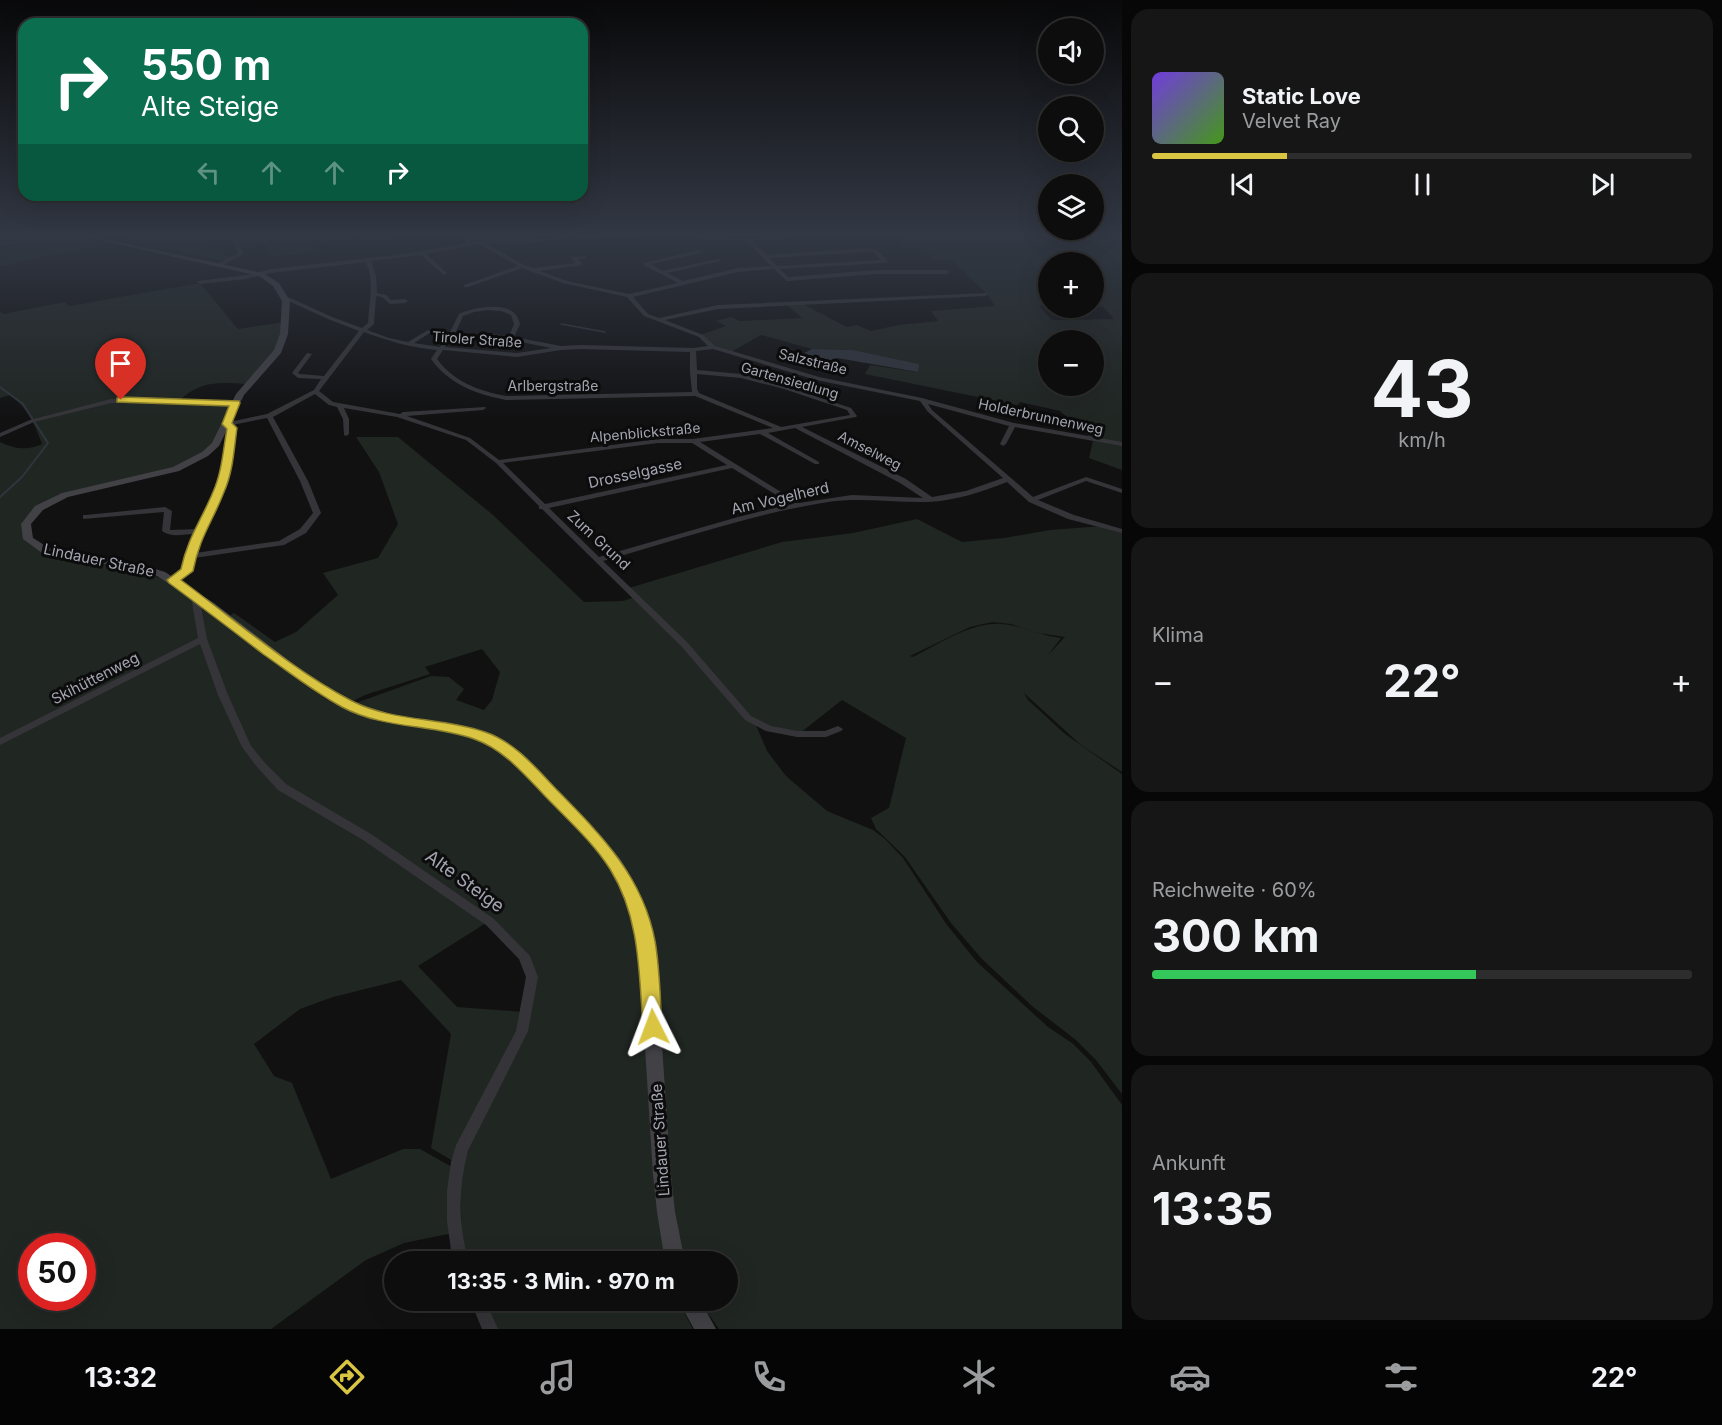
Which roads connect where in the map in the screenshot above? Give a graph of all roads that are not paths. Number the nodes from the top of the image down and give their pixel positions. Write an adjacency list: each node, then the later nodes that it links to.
1 (374, 295): 10 (street)
2 (379, 295): 8 (street)
3 (624, 295): 6 (street)
4 (633, 295): 6 (street)
5 (964, 295): 9 (street)
6 (629, 296): 9 (street, Salzstraße)
7 (284, 297): 10 (street, Tiroler Straße); 25 (main road, Lindauer Straße)
8 (405, 301)
9 (657, 320): 15 (street, Salzstraße)
10 (364, 330): 14 (street, Tiroler Straße); 21 (street)
11 (428, 332): 14 (street)
12 (490, 336): 13 (street)
13 (511, 338): 16 (street); 17 (street)
14 (408, 344): 17 (street, Tiroler Straße)
15 (713, 347): 18 (street, Tiroler Straße); 24 (street, Salzstraße)
16 (561, 348): 17 (street, Tiroler Straße); 18 (street, Tiroler Straße)
17 (441, 349): 23 (street, Arlbergstraße)
18 (693, 350): 20 (street)
19 (309, 354): 21 (street)
20 (693, 372): 23 (street); 32 (street, Gartensiedlung)
21 (327, 378): 22 (street)
22 (316, 392): 26 (street, Zum Grund); 29 (street)
23 (696, 394): 33 (street)
24 (922, 400): 31 (street, Holderbrunnenweg); 43 (street)
25 (235, 403): 30 (main road, Lindauer Straße); 36 (street)
26 (340, 406): 28 (street, Zum Grund); 35 (street)
27 (483, 408): 28 (street)
28 (398, 415): 40 (street, Zum Grund)
29 (268, 416): 30 (street); 52 (street)
30 (227, 424): 50 (street); 54 (main road, Lindauer Straße)
31 (1013, 425): 38 (street); 39 (street, Holderbrunnenweg)
32 (795, 426): 33 (street, Alpenblickstraße); 45 (street, Amselweg)
33 (780, 429): 34 (street, Alpenblickstraße)
34 (761, 432): 37 (street, Alpenblickstraße); 41 (street)
35 (346, 434)
36 (0, 435)
37 (693, 441): 40 (street, Alpenblickstraße); 42 (street)
38 (1003, 444)
39 (1122, 444)
40 (498, 462): 48 (street, Zum Grund)
41 (817, 463)
42 (733, 466): 47 (street); 48 (street, Drosselgasse)
43 (1007, 479): 45 (street, Am Vogelherd); 46 (street)
44 (1122, 491): 46 (street)
45 (931, 500): 47 (street, Am Vogelherd)
46 (1032, 500): 51 (street)
47 (796, 505): 53 (street, Am Vogelherd)
48 (542, 507): 53 (street, Zum Grund)
49 (86, 517): 50 (street)
50 (198, 531): 52 (street)
51 (1122, 531)
52 (190, 556): 54 (street)
53 (597, 560): 57 (street, Zum Grund)
54 (173, 580): 55 (main road, Lindauer Straße)
55 (195, 596): 56 (street, Alte Steige); 60 (main road, Lindauer Straße)
56 (203, 639): 58 (street, Skihüttenweg); 59 (street, Alte Steige)
57 (838, 729)
58 (0, 742)
59 (459, 1251)
60 (673, 1251)
61 (482, 1311): 63 (street)
62 (695, 1311): 64 (main road)
63 (490, 1329)
64 (706, 1329)

